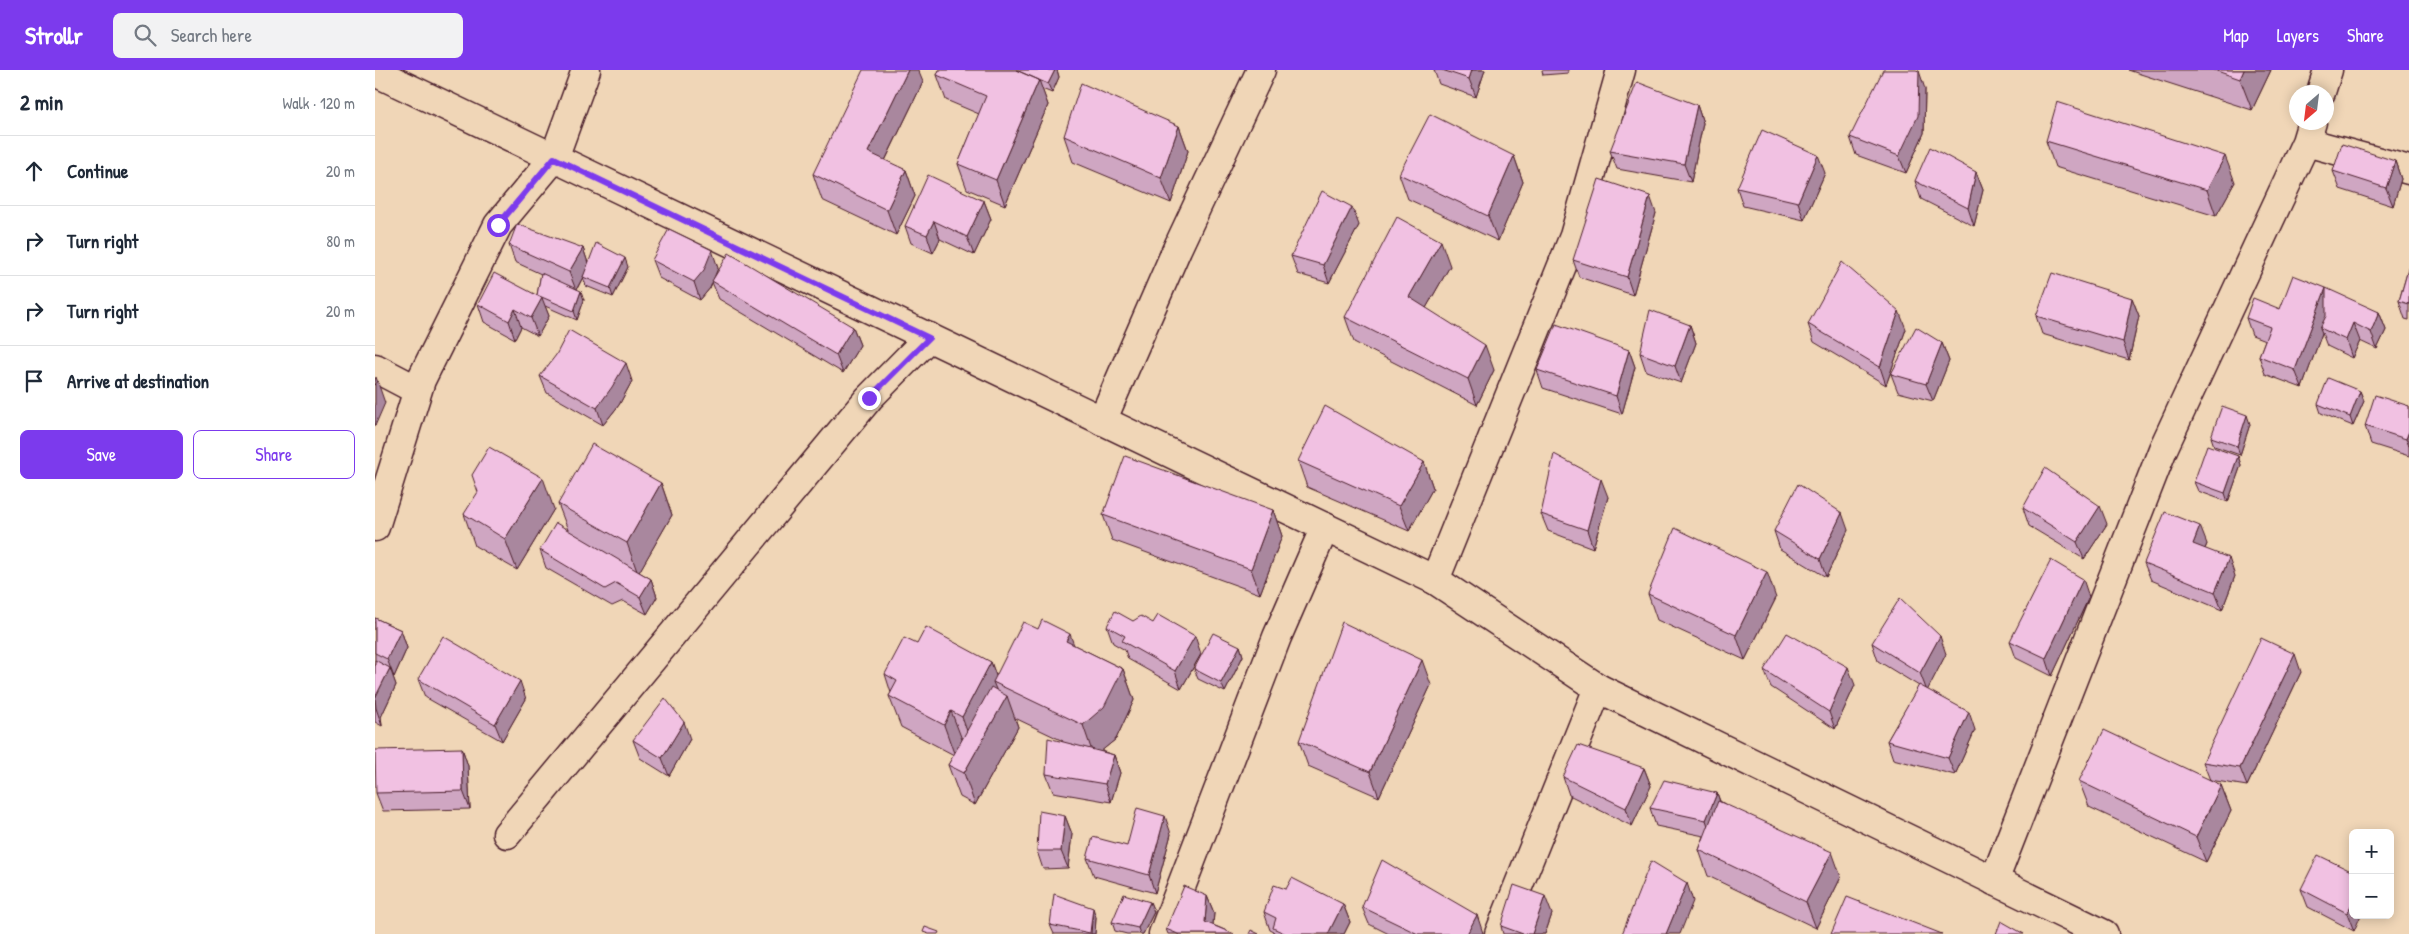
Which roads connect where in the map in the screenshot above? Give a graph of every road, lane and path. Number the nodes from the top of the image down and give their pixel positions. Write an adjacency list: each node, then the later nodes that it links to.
1 (585, 70): 8 (street)
2 (1261, 70): 13 (street)
3 (1621, 70): 16 (street)
4 (2328, 70): 6 (street)
5 (375, 72): 8 (street)
6 (2323, 85)
7 (2309, 132): 9 (street); 19 (street)
8 (554, 158): 10 (street); 12 (street)
9 (2409, 170)
10 (929, 338): 13 (street); 18 (street)
11 (375, 368): 12 (street)
12 (417, 390): 14 (street)
13 (1102, 421): 15 (street)
14 (375, 527)
15 (1325, 527): 16 (street); 20 (street)
16 (1435, 580): 17 (street)
17 (1598, 688): 19 (street); 21 (street)
18 (507, 834)
19 (1994, 881): 22 (street)
20 (1163, 934)
21 (1499, 934)
22 (2104, 934)

